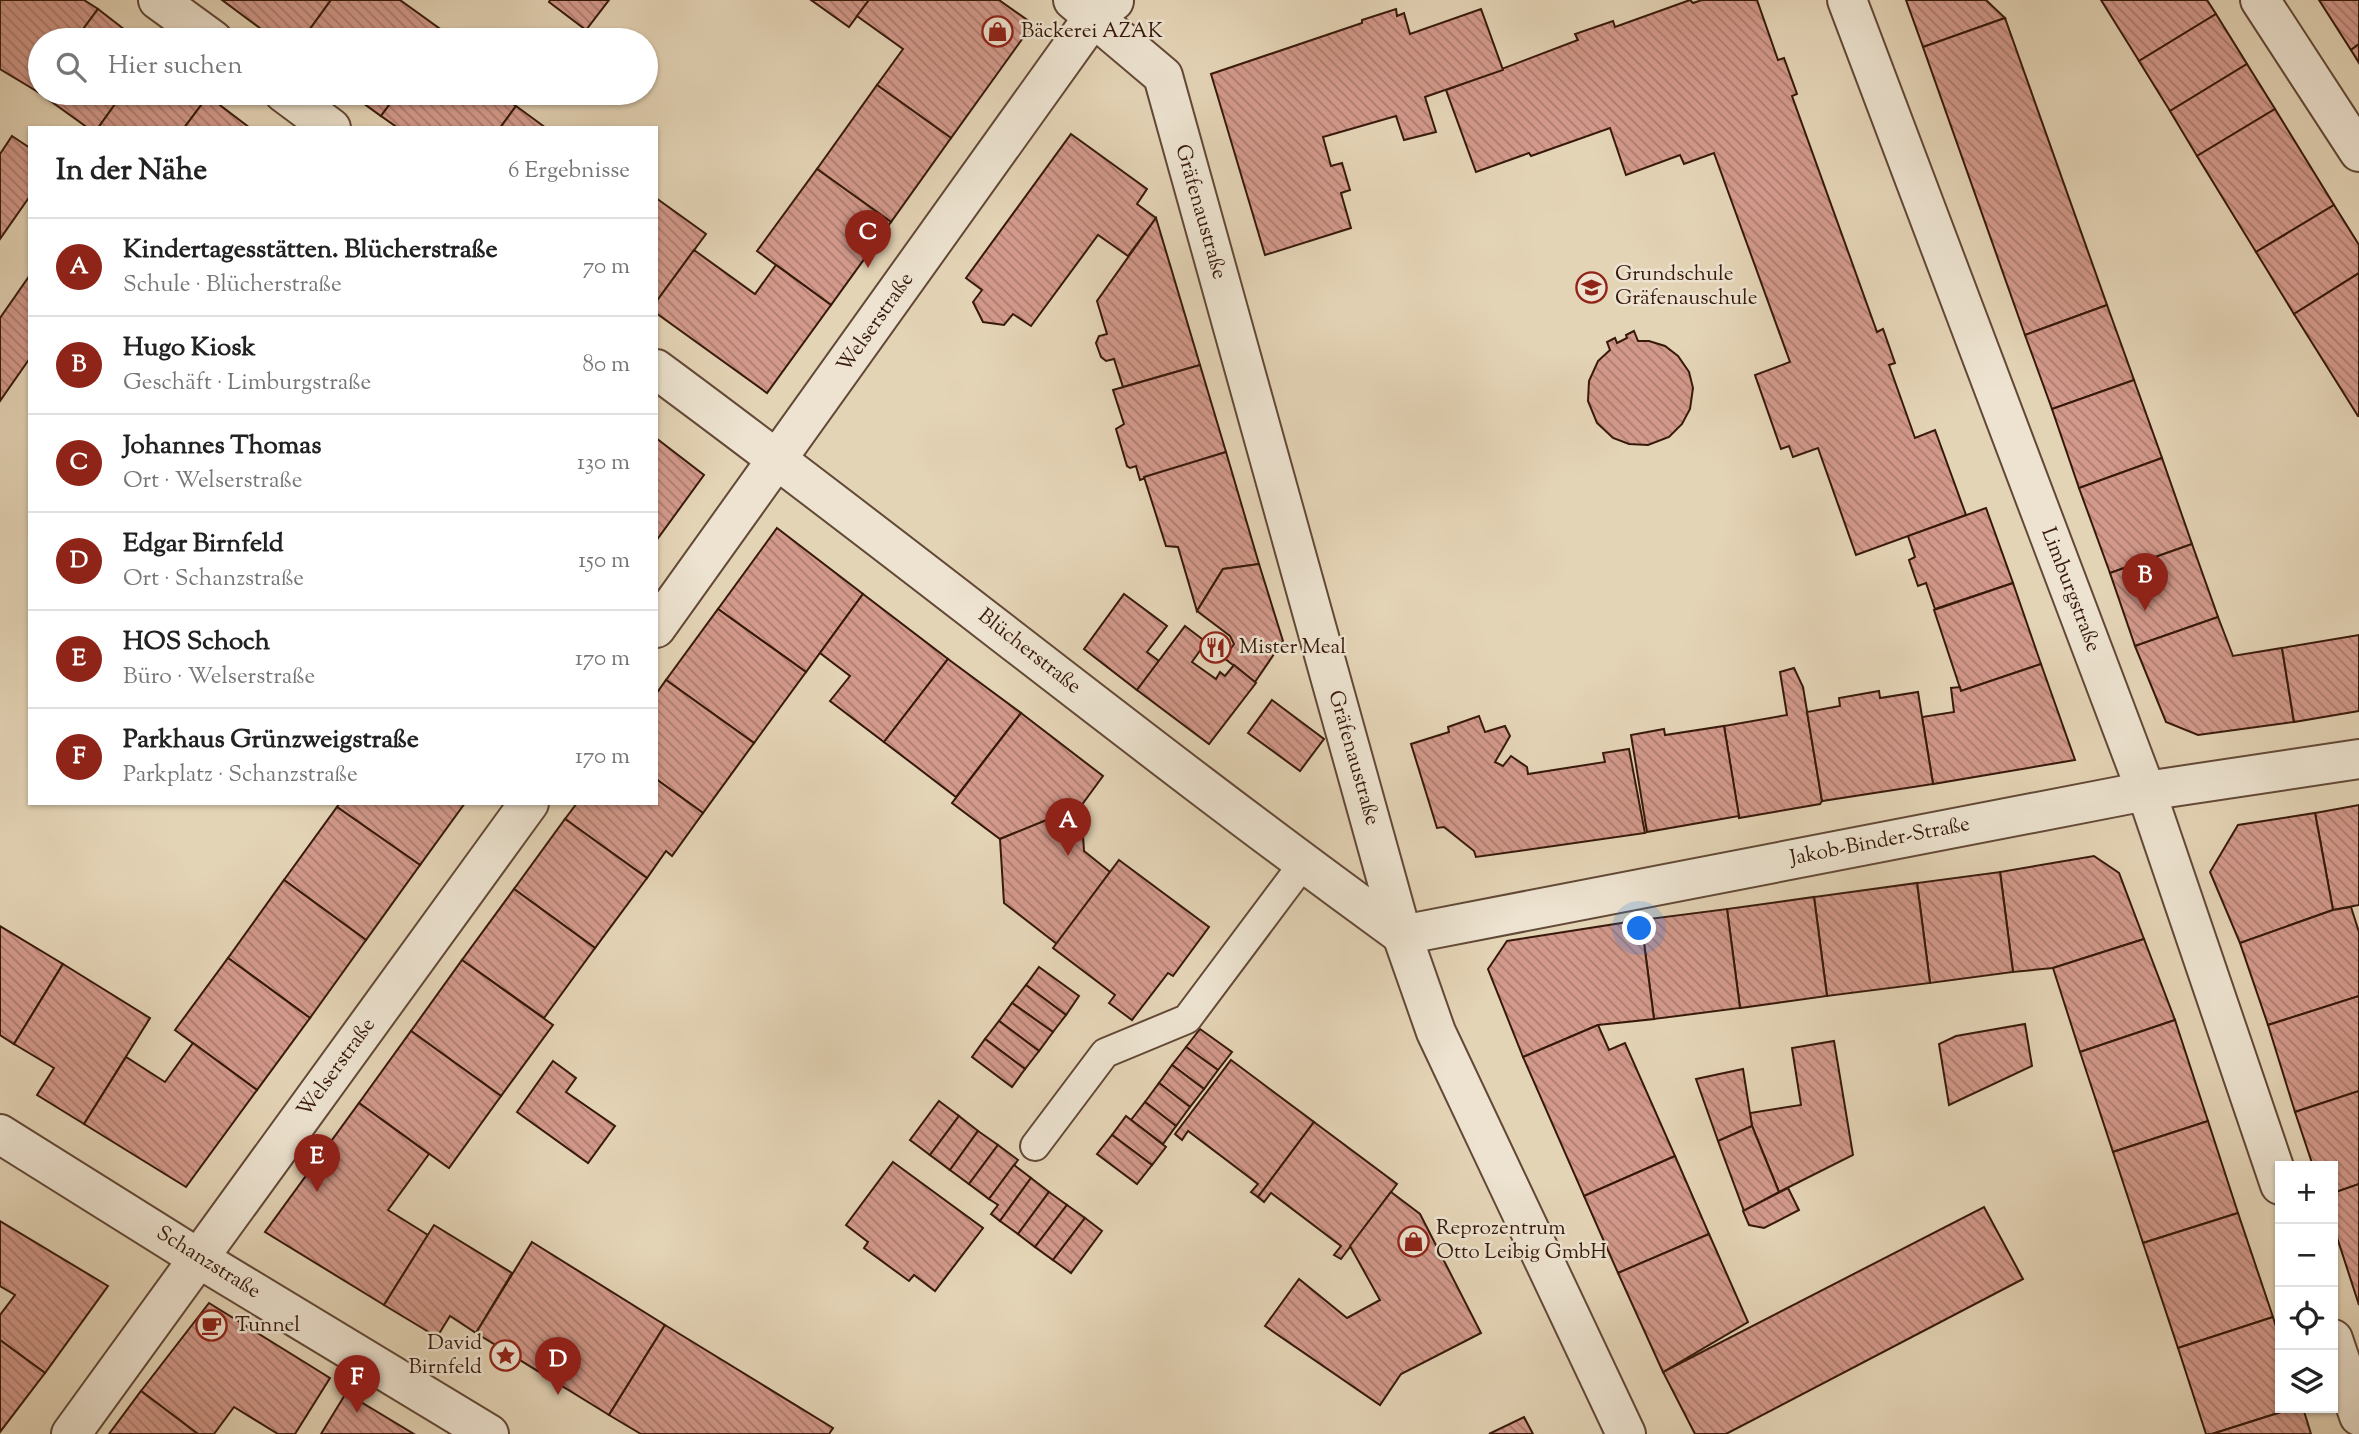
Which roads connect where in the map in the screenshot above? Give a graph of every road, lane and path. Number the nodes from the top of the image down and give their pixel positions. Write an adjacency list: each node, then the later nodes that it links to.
1 (158, 0): 5 (street)
2 (1847, 0): 13 (street, Limburgstraße)
3 (2260, 0): 8 (street)
4 (1095, 4): 10 (street, Welserstraße); 16 (street, Gräfenaustraße)
5 (196, 28)
6 (300, 105): 7 (street)
7 (328, 126)
8 (2359, 152)
9 (658, 370): 10 (street, Blücherstraße)
10 (779, 459): 11 (street, Welserstraße); 15 (street, Blücherstraße)
11 (658, 625)
12 (2359, 759): 13 (street, Jakob-Binder-Straße)
13 (2146, 791): 16 (street, Jakob-Binder-Straße); 19 (street, Limburgstraße)
14 (528, 805): 20 (street, Welserstraße)
15 (1303, 864): 16 (street, Blücherstraße); 18 (lane)
16 (1402, 935): 25 (street, Gräfenaustraße)
17 (0, 1134): 20 (street, Schanzstraße)
18 (1035, 1146)
19 (2275, 1170)
20 (198, 1258): 23 (street, Welserstraße); 24 (street, Schanzstraße)
21 (2337, 1350): 22 (street)
22 (2359, 1416)
23 (71, 1434)
24 (489, 1434)
25 (1626, 1434)

